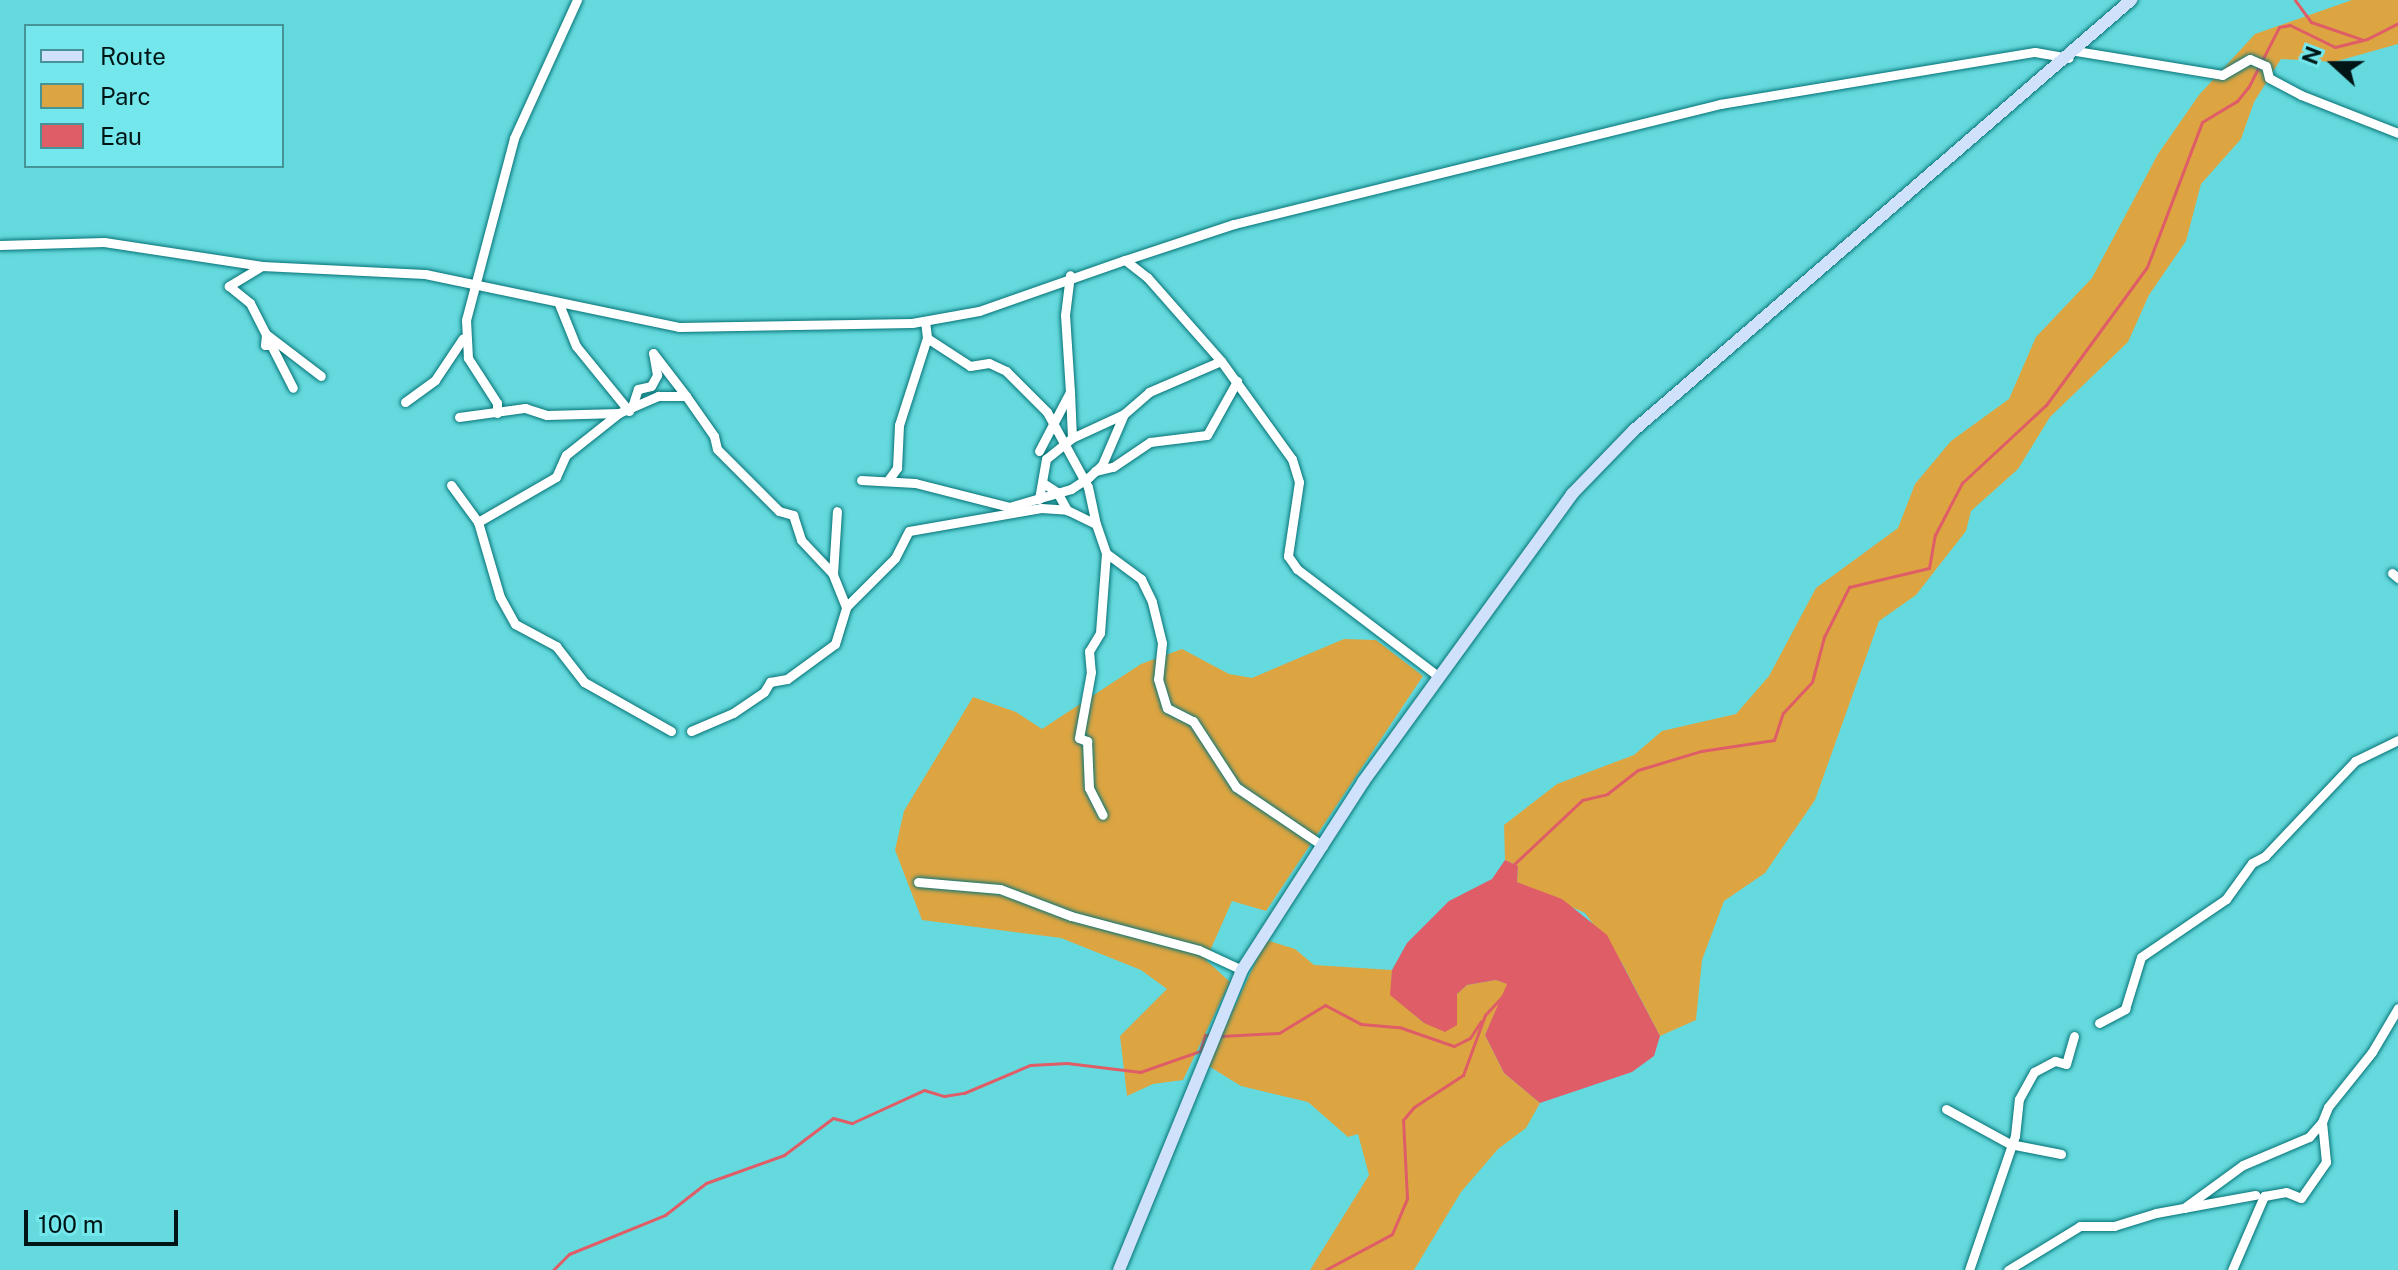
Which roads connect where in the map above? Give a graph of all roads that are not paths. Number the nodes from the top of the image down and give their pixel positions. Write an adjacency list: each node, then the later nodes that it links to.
1 (577, 0): 9 (street)
2 (2131, 0): 3 (main road)
3 (2072, 54): 4 (street); 6 (street); 44 (main road)
4 (2398, 133)
5 (0, 245): 7 (street)
6 (1125, 260): 8 (street); 15 (street)
7 (262, 266): 9 (street); 12 (street)
8 (1070, 275): 11 (street); 19 (street)
9 (479, 285): 10 (street); 13 (street)
10 (559, 304): 11 (street); 22 (street)
11 (925, 321): 14 (street)
12 (266, 334): 16 (street); 18 (street)
13 (464, 335): 21 (street); 23 (street)
14 (927, 338): 26 (street); 30 (street)
15 (1221, 361): 17 (street); 24 (street)
16 (321, 376)
17 (1237, 381): 29 (street); 44 (street)
18 (293, 388)
19 (1070, 392): 26 (street); 27 (street)
20 (686, 396): 22 (street); 22 (street); 42 (street)
21 (405, 402)
22 (624, 412): 23 (street); 39 (street)
23 (497, 413): 25 (street)
24 (1124, 414): 27 (street); 29 (street)
25 (459, 417)
26 (1052, 424): 27 (street); 28 (street)
27 (1068, 441): 32 (street); 33 (street)
28 (1039, 451)
29 (1096, 470): 33 (street)
30 (889, 479): 31 (street); 36 (street)
31 (861, 480)
32 (1043, 483): 35 (street); 36 (street)
33 (1085, 484): 35 (street); 40 (street)
34 (451, 485): 39 (street)
35 (1057, 492): 36 (street); 37 (street)
36 (1039, 499)
37 (1067, 510): 40 (street); 43 (street)
38 (837, 511): 42 (street)
39 (478, 522): 45 (street)
40 (1096, 524): 41 (street)
41 (1106, 553): 48 (street); 49 (street)
42 (833, 574): 43 (street)
43 (846, 607): 46 (street)
44 (1438, 676): 49 (main road)
45 (671, 731)
46 (691, 731)
47 (2398, 740): 53 (street)
48 (1103, 815)
49 (1323, 846): 51 (main road)
50 (918, 882): 51 (street)
51 (1242, 970): 61 (main road)
52 (2398, 1008): 56 (street)
53 (2099, 1023)
54 (2074, 1036): 57 (street)
55 (1946, 1109): 57 (street)
56 (2322, 1122): 60 (street); 64 (street)
57 (2010, 1144): 58 (street); 62 (street)
58 (2061, 1154)
59 (2255, 1195): 60 (street)
60 (2183, 1208): 63 (street)
61 (1119, 1270)
62 (1969, 1270)
63 (2008, 1270)
64 (2232, 1270)

